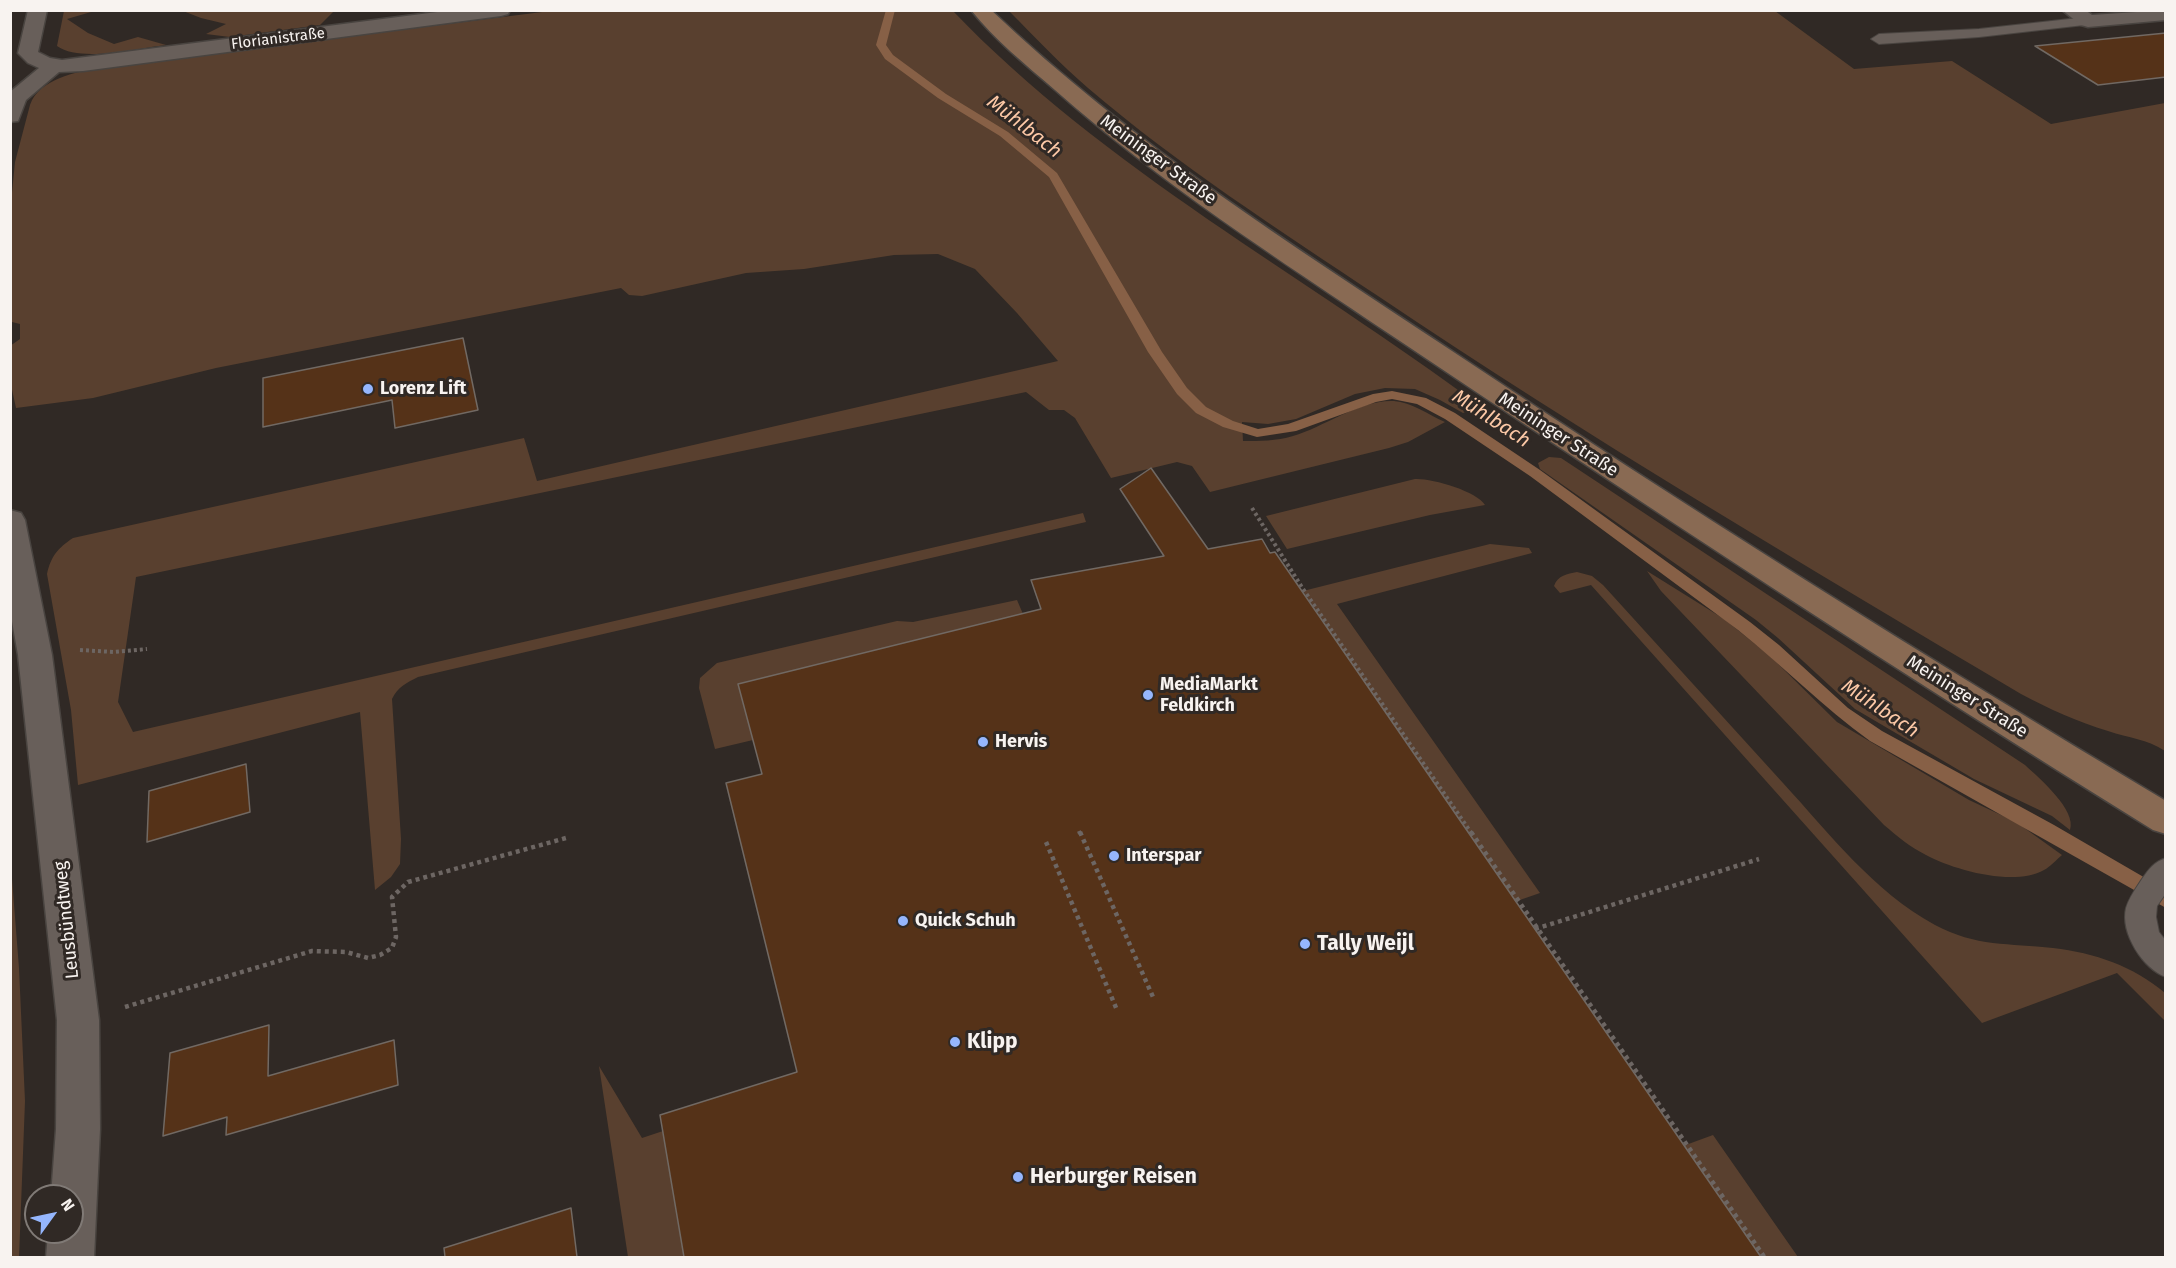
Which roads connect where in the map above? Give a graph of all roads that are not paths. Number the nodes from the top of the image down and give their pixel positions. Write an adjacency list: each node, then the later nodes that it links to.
1 (38, 10): 9 (street)
2 (501, 10): 5 (street, Florianistraße)
3 (980, 10): 13 (main road, Meininger Straße)
4 (2070, 10): 7 (street)
5 (471, 12): 9 (street, Florianistraße)
6 (2166, 14): 7 (street)
7 (2088, 21): 8 (lane)
8 (1880, 39)
9 (55, 65): 10 (street)
10 (10, 116)
11 (10, 520): 12 (street, Leusbündtweg)
12 (18, 612): 16 (street, Leusbündtweg)
13 (2166, 819)
14 (2165, 870): 15 (lane)
15 (2166, 964)
16 (70, 1257)

